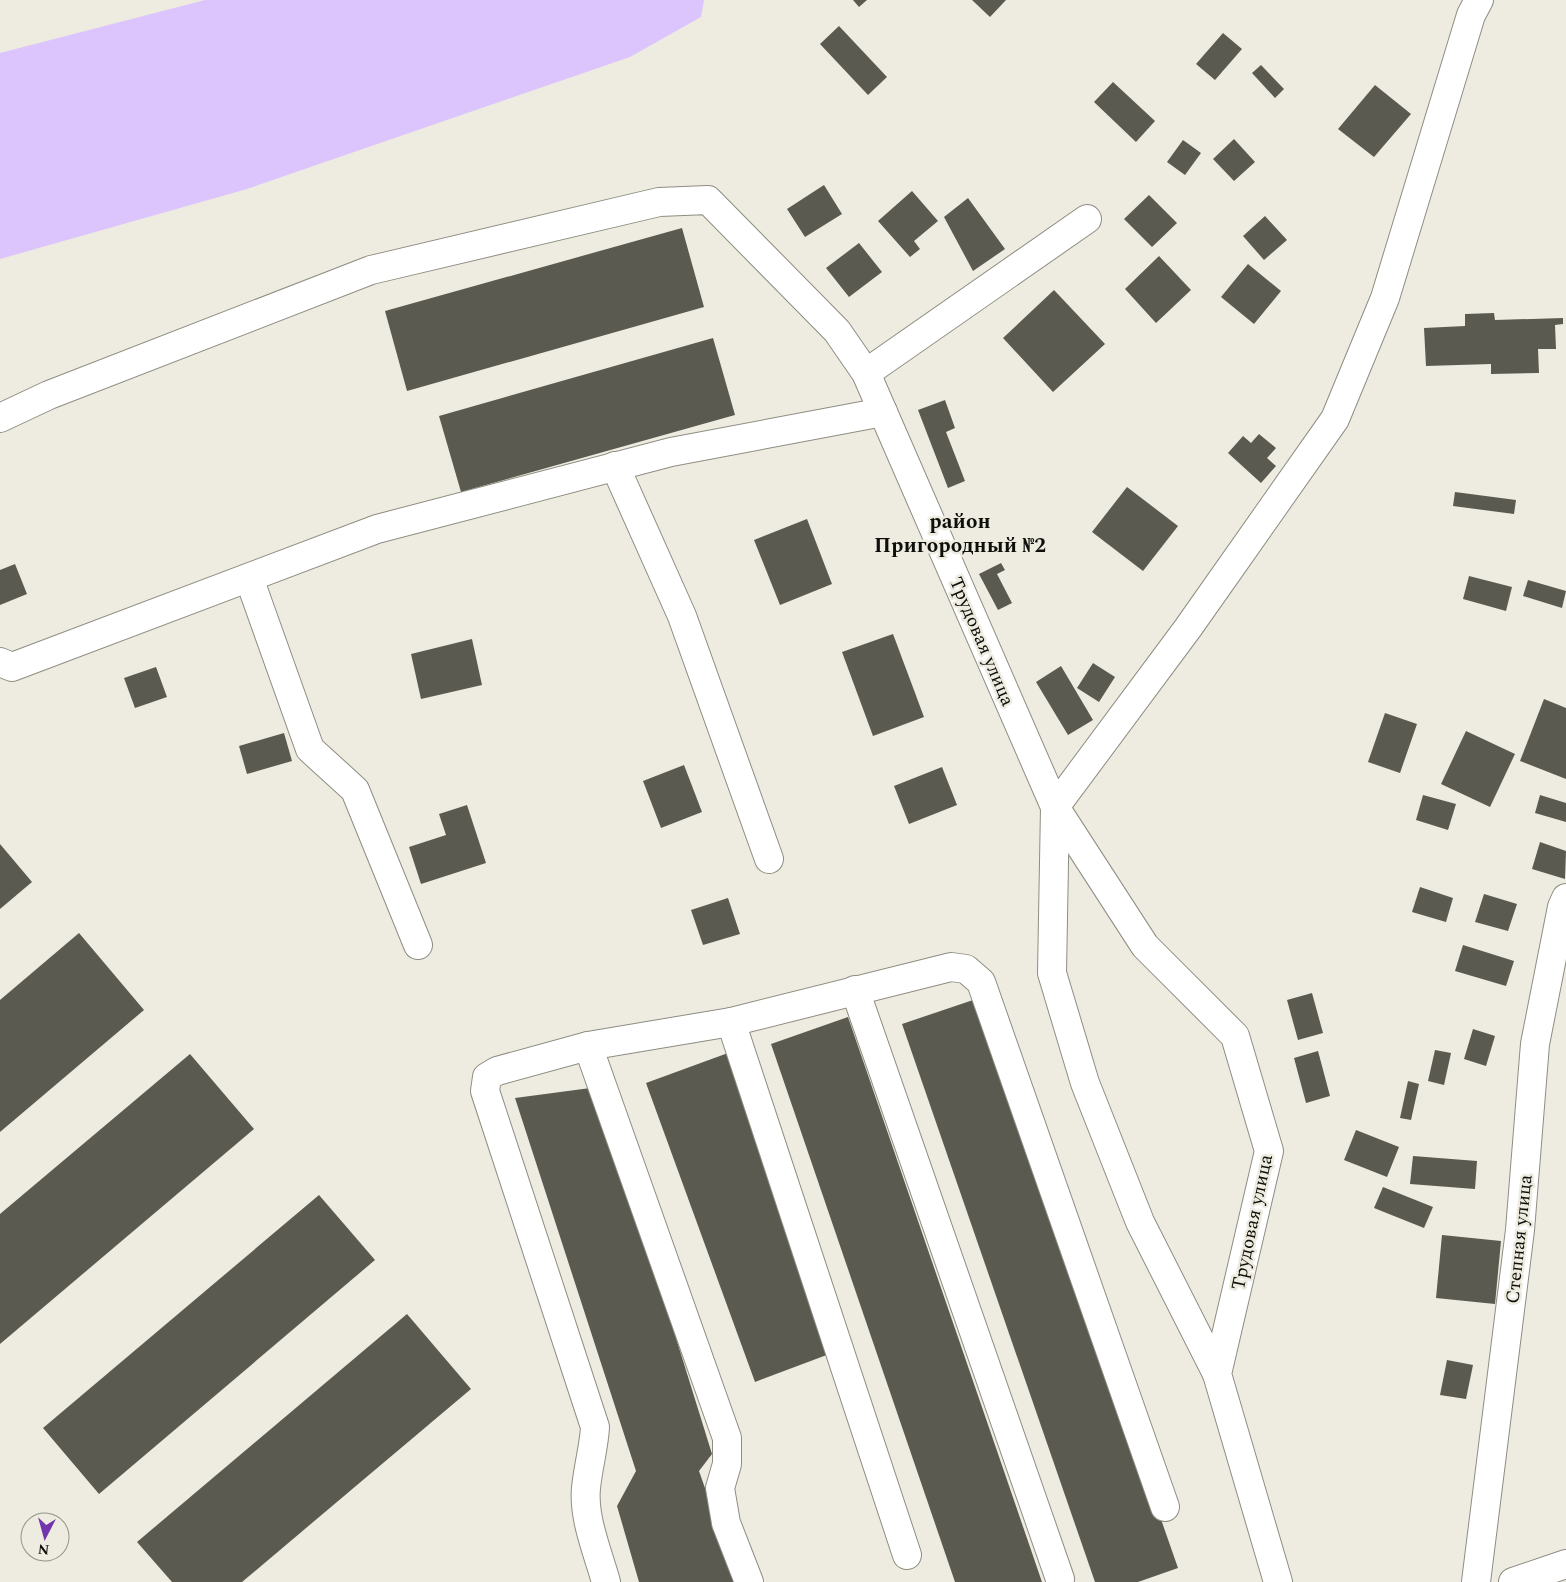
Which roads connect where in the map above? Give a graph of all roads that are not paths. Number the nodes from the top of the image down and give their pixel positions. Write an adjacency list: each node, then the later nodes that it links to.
1 (1480, 0): 9 (street)
2 (1087, 219): 3 (street)
3 (866, 373): 4 (street, Трудовая улица); 5 (street, Трудовая улица)
4 (883, 412): 6 (street); 9 (street, Трудовая улица)
5 (0, 418)
6 (615, 466): 7 (street); 10 (street)
7 (248, 578): 8 (street); 12 (street)
8 (0, 662)
9 (1055, 807): 16 (street, Трудовая улица); 16 (street, Трудовая улица)
10 (769, 859)
11 (1566, 898): 24 (street, Степная улица)
12 (418, 945)
13 (855, 990): 14 (street); 17 (street); 20 (street)
14 (731, 1022): 15 (street); 18 (street)
15 (588, 1046): 21 (street); 22 (street)
16 (1217, 1374): 23 (street, Трудовая улица)
17 (1165, 1507)
18 (907, 1554)
19 (1566, 1564): 25 (street)
20 (1060, 1579)
21 (606, 1582)
22 (749, 1582)
23 (1278, 1582)
24 (1476, 1582)
25 (1512, 1582)

